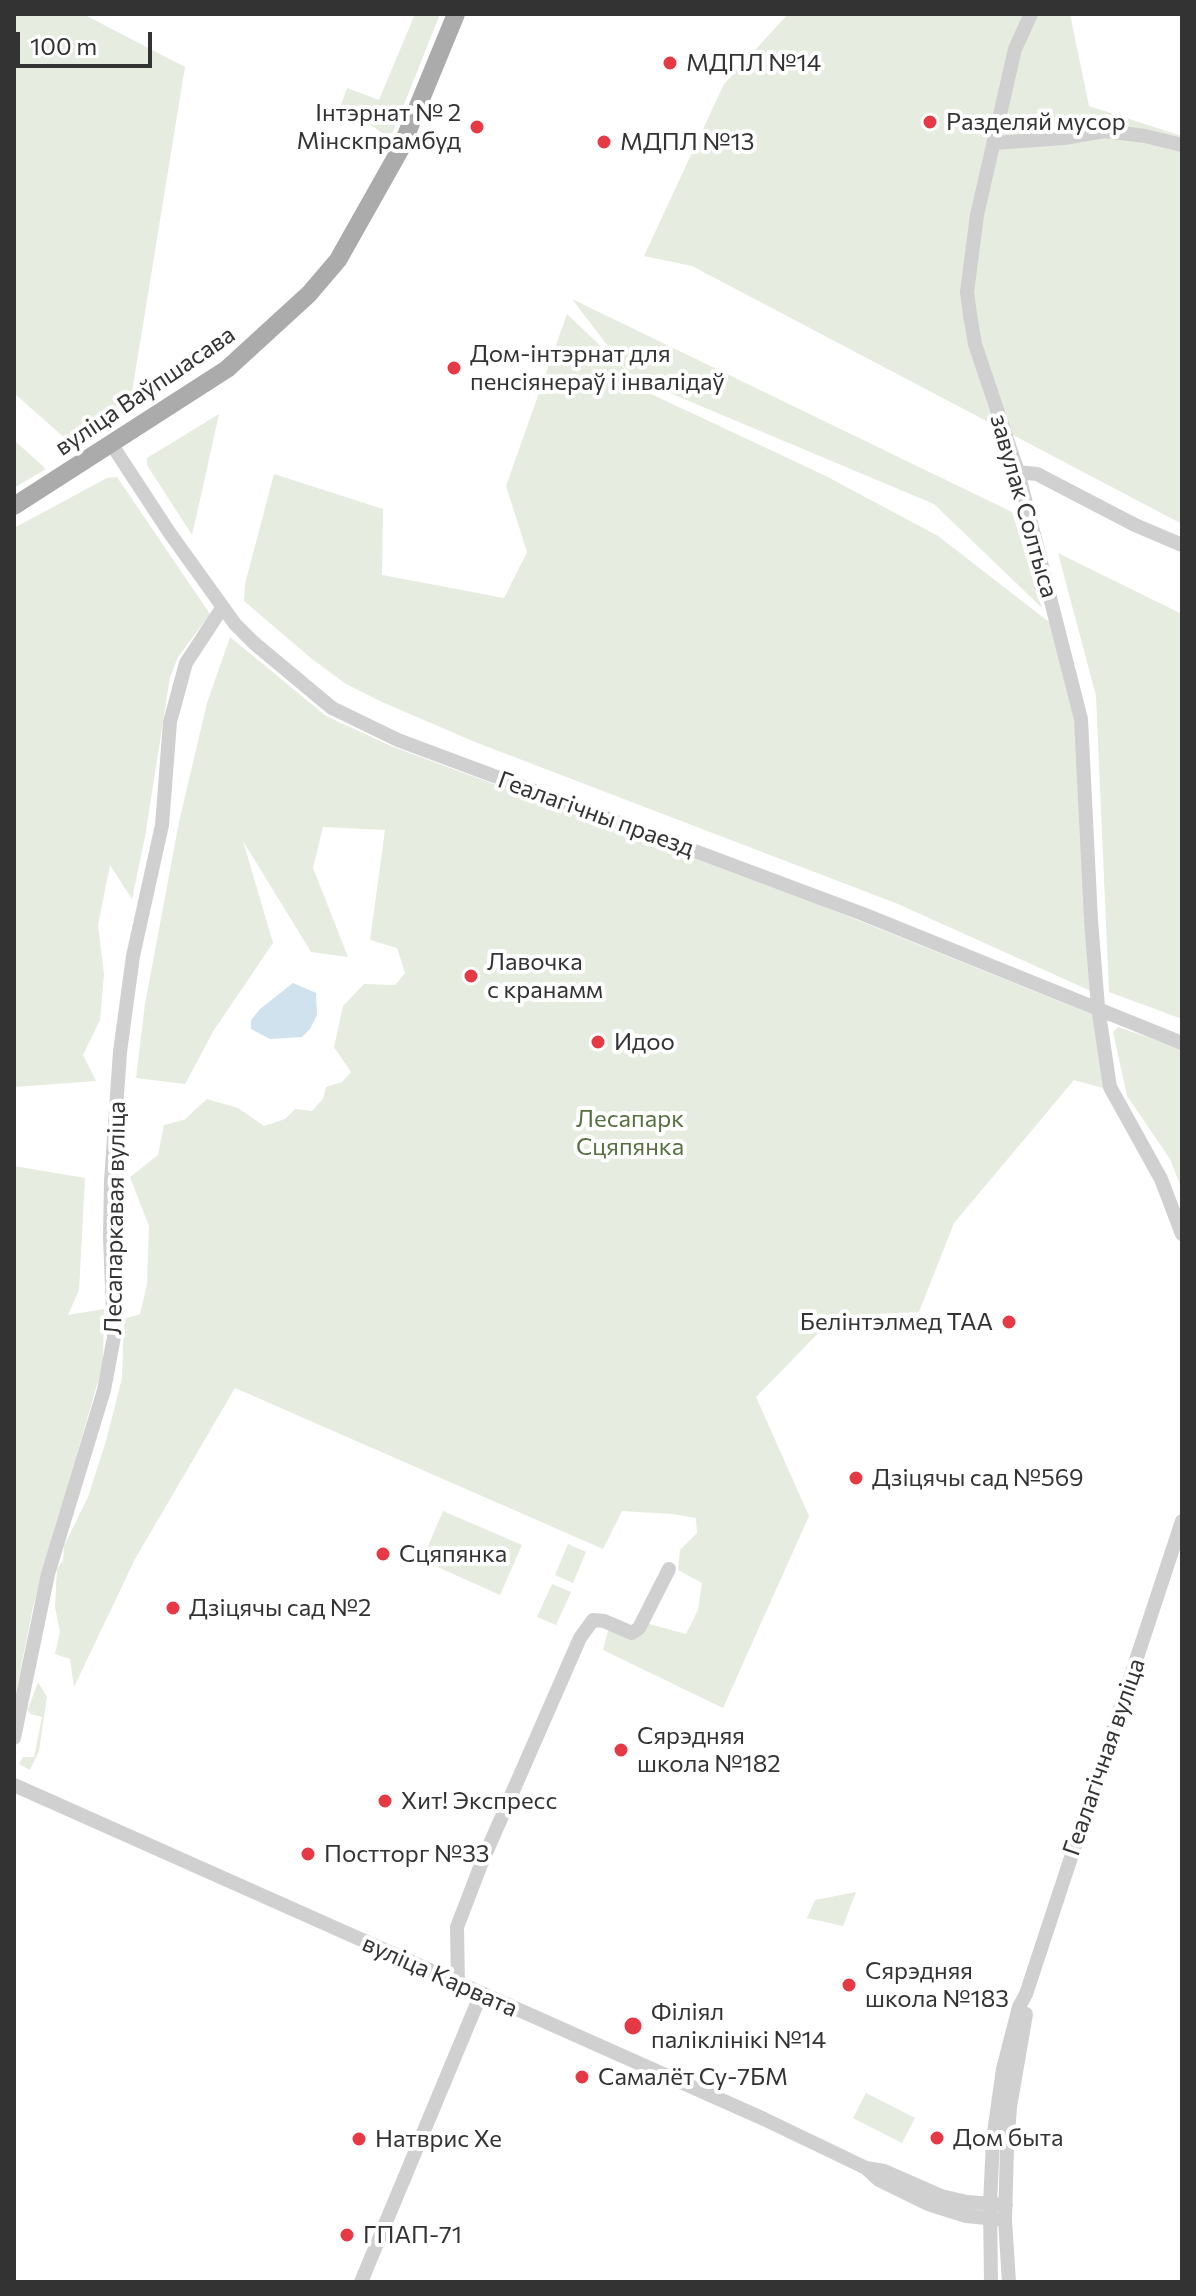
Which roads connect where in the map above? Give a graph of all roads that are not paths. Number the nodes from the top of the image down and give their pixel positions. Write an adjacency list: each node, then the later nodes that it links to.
1 (456, 14): 5 (main road, вуліца Ваўпшасава)
2 (1031, 14): 3 (street, завулак Солтыса)
3 (994, 143): 4 (street); 6 (street, завулак Солтыса)
4 (1182, 145)
5 (112, 445): 7 (main road, вуліца Ваўпшасава); 9 (street, Геалагічны праезд)
6 (1018, 472): 8 (street); 10 (street, завулак Солтыса)
7 (14, 506)
8 (1182, 545)
9 (222, 608): 10 (street, Геалагічны праезд); 15 (street, Лесапаркавая вуліца)
10 (1098, 1007): 11 (street, Геалагічны праезд); 12 (street)
11 (1182, 1043)
12 (1182, 1234)
13 (1182, 1521): 19 (street, Геалагічная вуліца)
14 (669, 1569): 17 (street)
15 (14, 1738)
16 (14, 1785): 17 (street, вуліца Карвата)
17 (458, 1984): 18 (street, вуліца Карвата)
18 (481, 1994): 20 (street, вуліца Карвата); 22 (street)
19 (1026, 1994): 20 (street, Геалагічная вуліца); 21 (street, Геалагічная вуліца)
20 (990, 2211): 21 (street, вуліца Карвата); 23 (street, Геалагічная вуліца)
21 (1006, 2213): 24 (street, Геалагічная вуліца)
22 (361, 2282)
23 (991, 2282)
24 (1009, 2282)

